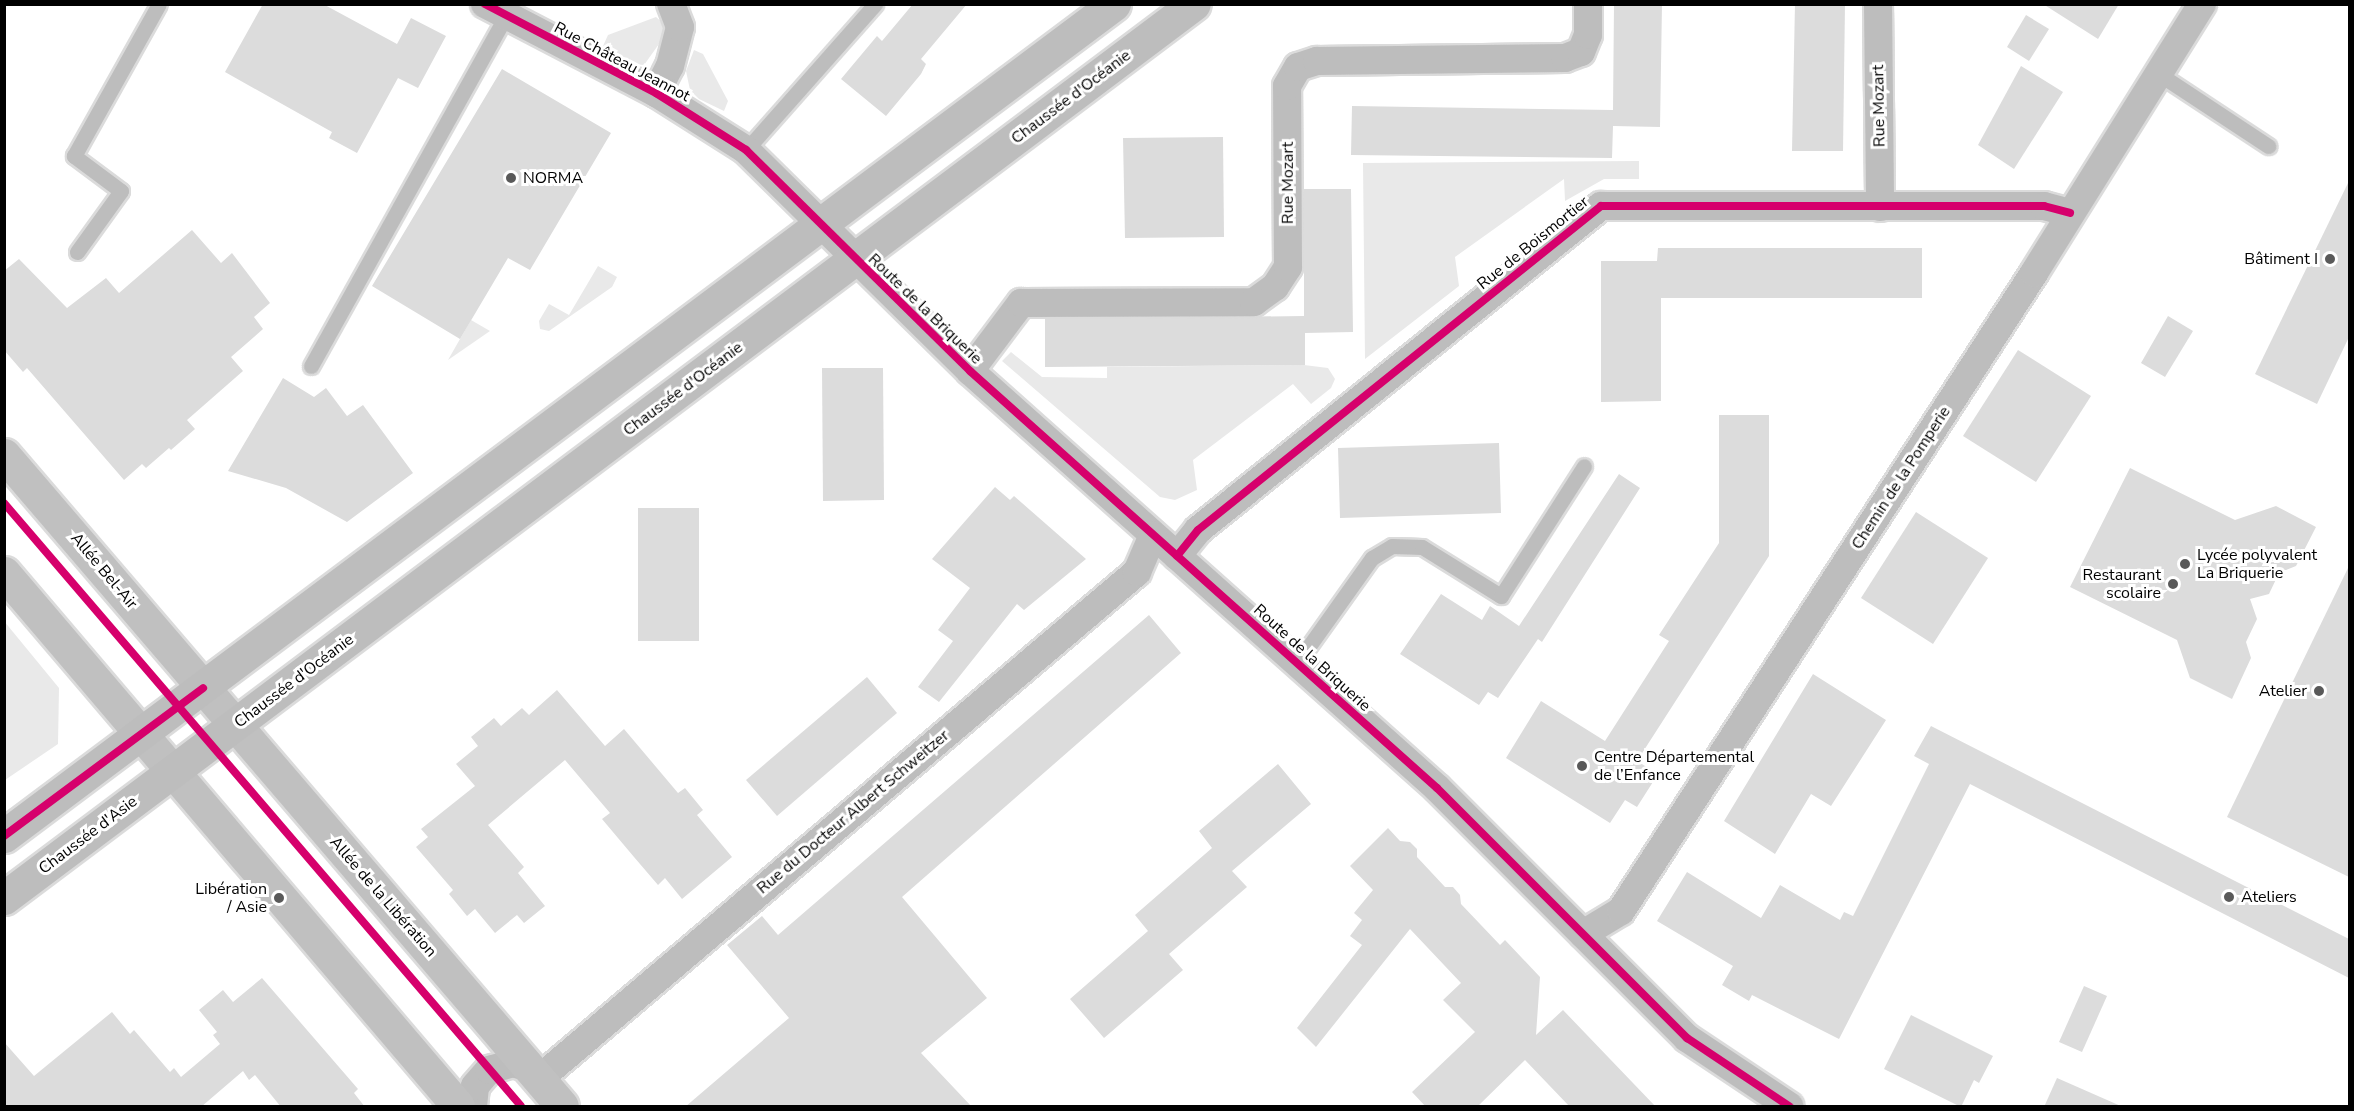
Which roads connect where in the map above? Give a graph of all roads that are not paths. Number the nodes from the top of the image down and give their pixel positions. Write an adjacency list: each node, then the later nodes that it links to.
1 (159, 4): 17 (lane)
2 (671, 4): 11 (street)
3 (875, 4): 13 (lane)
4 (1114, 4): 16 (main road)
5 (1194, 4): 18 (main road, Chaussée d'Océanie)
6 (1588, 4): 20 (street, Rue Mozart)
7 (1878, 4): 14 (street, Rue Mozart)
8 (2202, 4): 10 (street, Chemin de la Pomperie)
9 (495, 10): 11 (street, Rue Château Jeannot); 19 (lane)
10 (2158, 74): 12 (lane); 15 (street, Chemin de la Pomperie)
11 (656, 93): 13 (street, Rue Château Jeannot)
12 (2268, 146)
13 (746, 150): 16 (street, Rue Château Jeannot)
14 (1880, 207): 15 (street, Rue de Boismortier); 24 (street, Rue de Boismortier)
15 (2070, 213): 33 (street, Chemin de la Pomperie)
16 (821, 224): 18 (street, Route de la Briquerie); 27 (main road)
17 (77, 252)
18 (854, 260): 20 (street, Route de la Briquerie); 28 (main road, Chaussée d'Océanie)
19 (310, 366)
20 (970, 371): 23 (street, Route de la Briquerie)
21 (4, 454): 27 (main road, Allée Bel-Air)
22 (1584, 466): 26 (lane)
23 (1153, 535): 24 (street, Route de la Briquerie); 34 (street, Rue du Docteur Albert Schweitzer)
24 (1177, 556): 26 (street, Route de la Briquerie)
25 (4, 573): 29 (main road)
26 (1297, 663): 33 (street, Route de la Briquerie)
27 (203, 688): 28 (main road, Allée de la Libération); 29 (main road)
28 (236, 725): 30 (main road, Chaussée d'Océanie); 34 (main road, Allée de la Libération)
29 (139, 735): 30 (main road); 31 (main road)
30 (172, 773): 32 (main road, Chaussée d'Asie); 35 (main road)
31 (4, 836)
32 (4, 898)
33 (1583, 934): 37 (street, Route de la Briquerie)
34 (546, 1090): 36 (street)
35 (458, 1107)
36 (473, 1107)
37 (1789, 1107)

